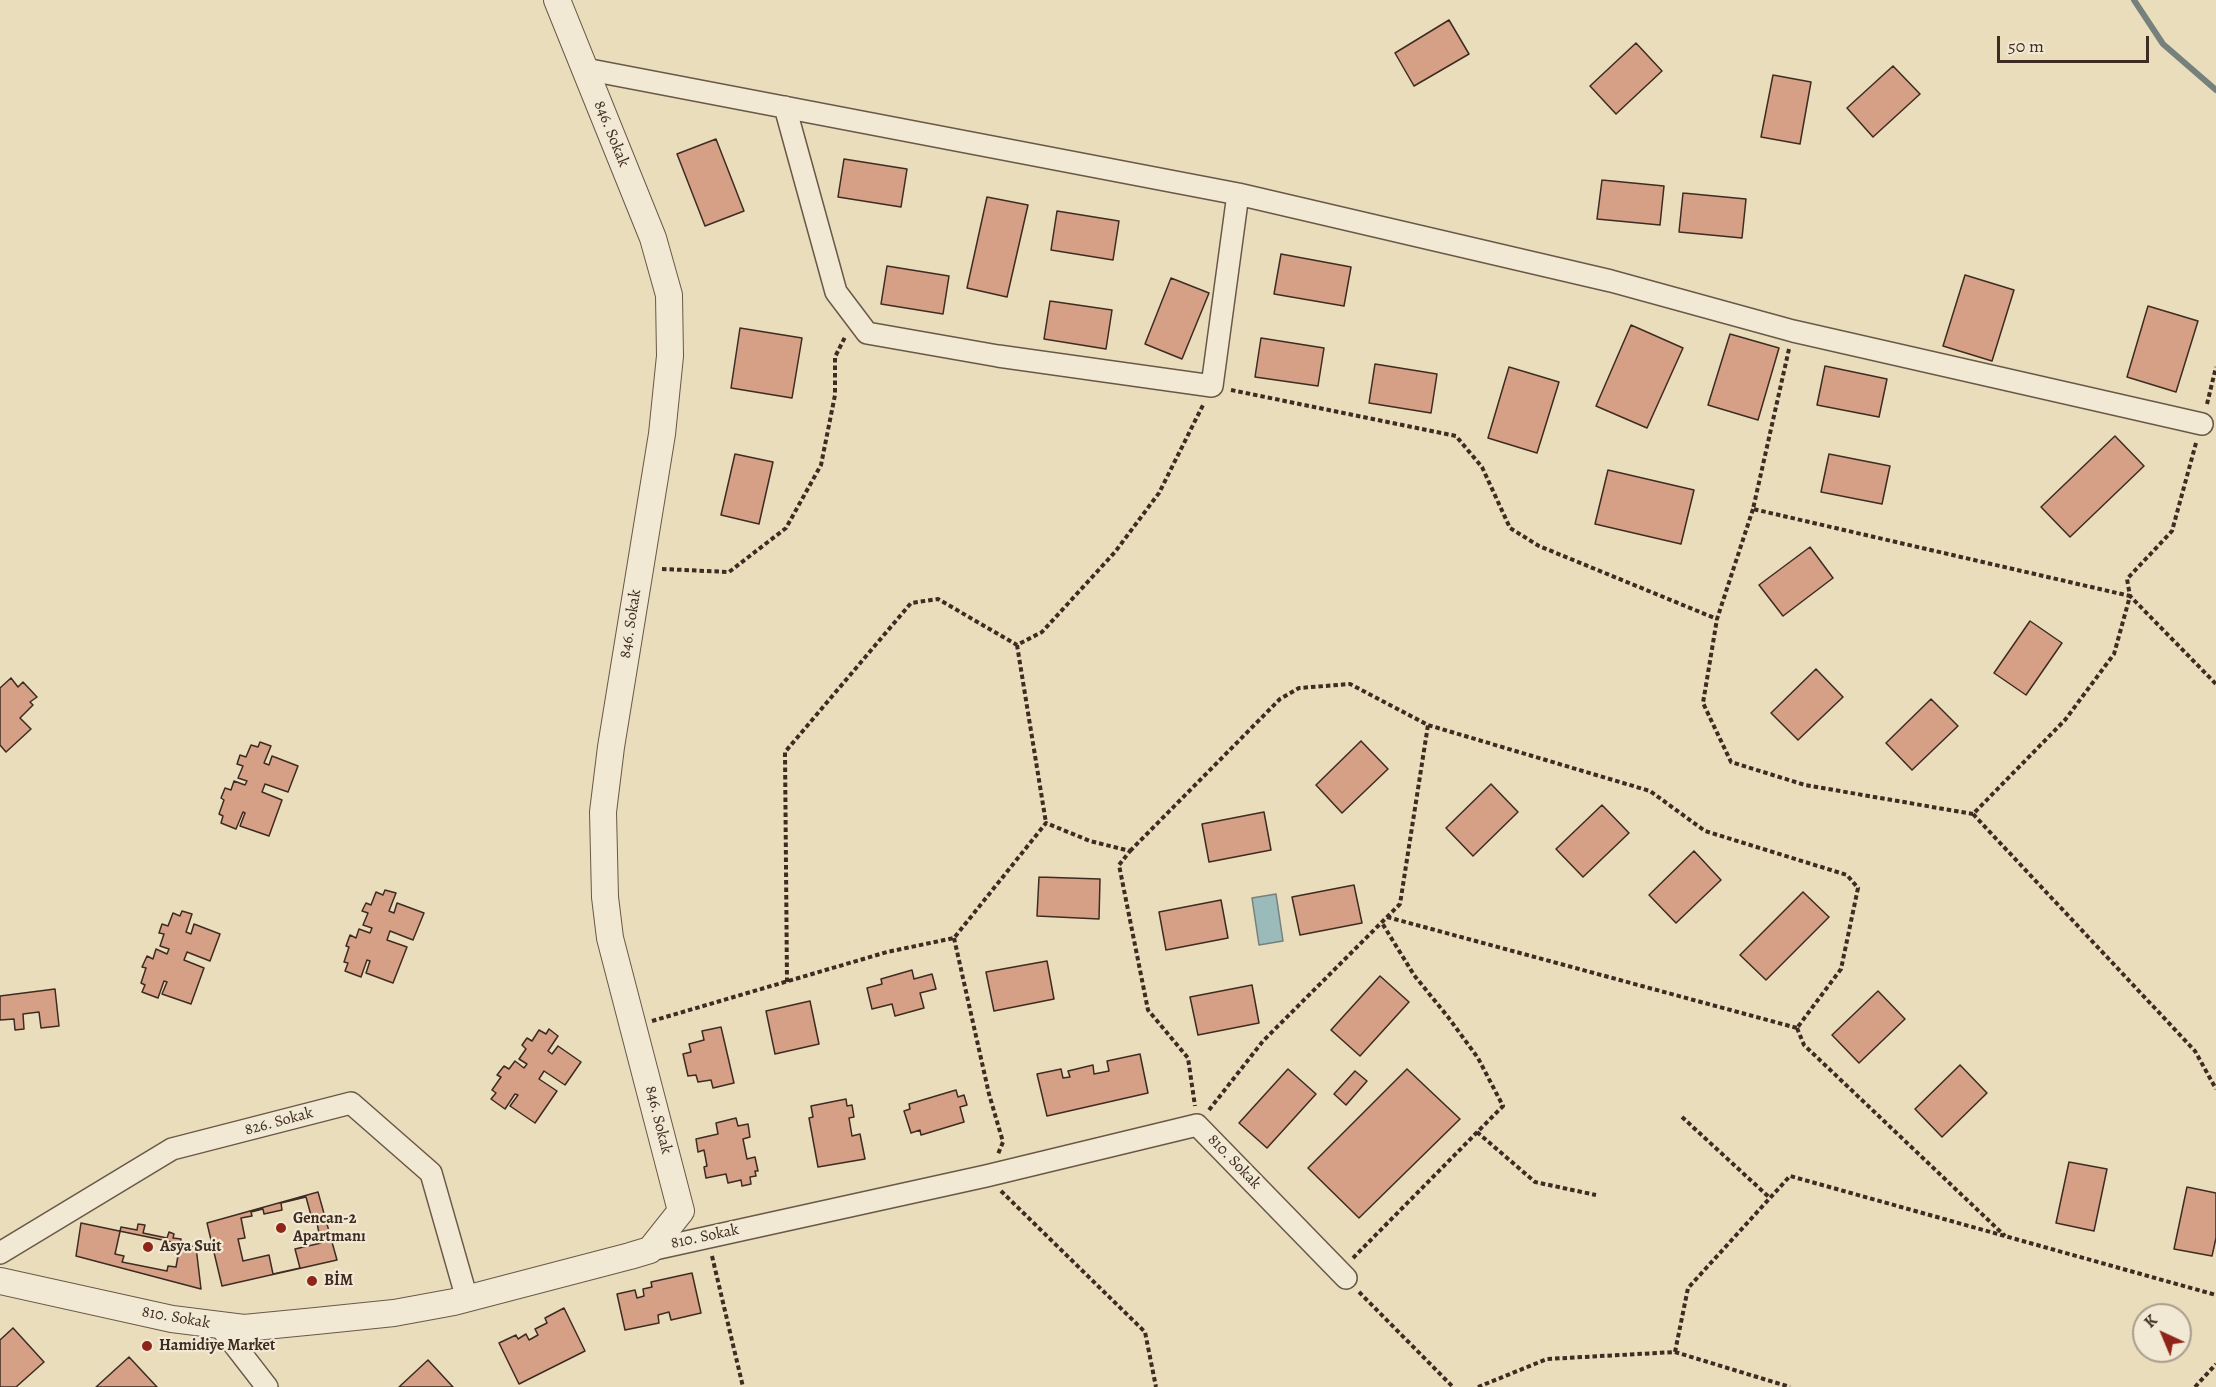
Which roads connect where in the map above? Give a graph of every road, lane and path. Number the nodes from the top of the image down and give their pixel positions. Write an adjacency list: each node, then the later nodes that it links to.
1 (557, 0): 2 (street, 846. Sokak)
2 (585, 69): 3 (street); 11 (street, 846. Sokak)
3 (785, 107): 4 (street); 5 (street)
4 (1238, 194): 6 (street); 8 (street)
5 (855, 317): 8 (street); 11 (path)
6 (1793, 331): 9 (street); 10 (path)
7 (2216, 367): 9 (path)
8 (1212, 386): 13 (path); 14 (path)
9 (2202, 424): 12 (path)
10 (1753, 509): 12 (path); 13 (path)
11 (640, 568): 24 (street, 846. Sokak)
12 (2130, 596): 15 (path); 17 (path)
13 (1717, 619): 17 (path)
14 (1017, 645): 18 (path); 23 (path)
15 (2216, 684)
16 (1428, 725): 19 (path); 20 (path); 25 (path)
17 (1973, 814): 26 (path)
18 (1046, 823): 19 (path); 22 (path)
19 (1130, 851): 28 (path)
20 (1387, 917): 21 (path); 25 (path)
21 (1382, 923): 28 (path); 29 (path)
22 (954, 938): 23 (path); 30 (path)
23 (787, 982): 24 (path)
24 (633, 1027): 35 (street, 846. Sokak)
25 (1797, 1028): 34 (path)
26 (2216, 1089)
27 (1682, 1117): 32 (path)
28 (1197, 1125): 30 (street, 810. Sokak); 37 (street, 810. Sokak)
29 (1477, 1132): 31 (path); 37 (path)
30 (986, 1176): 33 (street, 810. Sokak); 46 (path)
31 (1596, 1196)
32 (1770, 1198): 34 (path); 42 (path)
33 (708, 1237): 35 (street, 810. Sokak); 45 (path)
34 (2008, 1239): 39 (path)
35 (650, 1250): 40 (street, 810. Sokak)
36 (0, 1253): 40 (street, 826. Sokak)
37 (1343, 1275): 47 (path)
38 (0, 1281): 41 (street, 810. Sokak)
39 (2216, 1295)
40 (467, 1299): 41 (street, 810. Sokak)
41 (219, 1325): 44 (street)
42 (1676, 1352): 48 (path); 49 (path)
43 (2216, 1364): 50 (path)
44 (267, 1387)
45 (743, 1387)
46 (1156, 1387)
47 (1454, 1387)
48 (1478, 1387)
49 (1790, 1387)
50 (2195, 1387)

